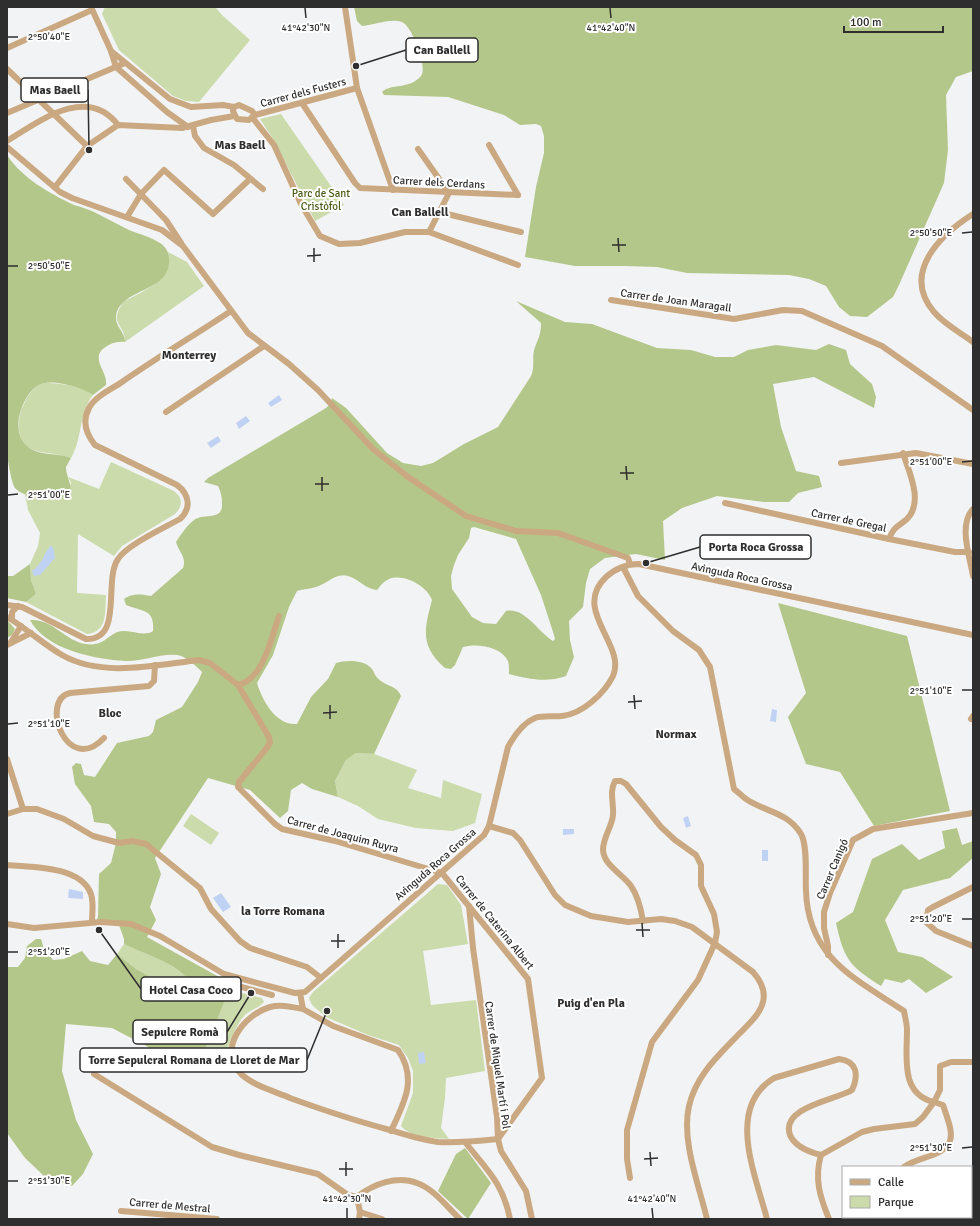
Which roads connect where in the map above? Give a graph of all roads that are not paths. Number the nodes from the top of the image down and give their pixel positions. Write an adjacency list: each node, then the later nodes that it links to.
1 (345, 7): 8 (street)
2 (92, 8): 3 (street); 4 (street)
3 (7, 48)
4 (111, 51): 5 (street); 6 (street)
5 (125, 63): 6 (street); 11 (street)
6 (116, 67): 9 (street); 17 (street)
7 (7, 69): 9 (street)
8 (357, 88): 10 (street, Carrer dels Fusters); 27 (street)
9 (39, 100): 12 (street); 13 (street)
10 (302, 103): 15 (street, Carrer dels Fusters); 27 (street, Carrer dels Cerdans)
11 (234, 107): 14 (street); 15 (street)
12 (7, 113)
13 (53, 114): 16 (street); 18 (street); 20 (street)
14 (234, 116): 15 (street); 17 (street)
15 (253, 116): 33 (street)
16 (118, 126): 17 (street); 20 (street)
17 (191, 126): 24 (street)
18 (7, 141)
19 (489, 145): 28 (street, Carrer dels Cerdans)
20 (87, 146): 25 (street)
21 (7, 147): 25 (street)
22 (418, 149): 28 (street)
23 (126, 179): 29 (street)
24 (250, 179): 26 (street); 29 (street)
25 (55, 187): 32 (street)
26 (263, 189)
27 (393, 190): 28 (street, Carrer dels Cerdans)
28 (449, 193): 30 (street)
29 (141, 194): 32 (street); 35 (street)
30 (439, 212): 33 (street); 34 (street)
31 (973, 214): 39 (street)
32 (127, 217): 35 (street)
33 (429, 232): 36 (street)
34 (521, 232)
35 (183, 246): 38 (street)
36 (518, 265)
37 (611, 300): 41 (street, Carrer de Joan Maragall)
38 (231, 311): 40 (street); 54 (street)
39 (973, 342)
40 (264, 346): 42 (street); 50 (street)
41 (973, 410)
42 (166, 412)
43 (903, 453): 44 (street); 45 (street); 48 (street)
44 (841, 463)
45 (973, 464)
46 (725, 503): 48 (street, Carrer de Gregal)
47 (973, 510): 49 (street)
48 (890, 539): 49 (street, Carrer de Gregal)
49 (969, 552): 52 (street)
50 (630, 564): 51 (street, Avinguda Roca Grossa); 60 (street, Avinguda Roca Grossa)
51 (623, 567): 69 (street, Avinguda Roca Grossa); 79 (street)
52 (973, 576)
53 (7, 605): 54 (street)
54 (18, 606): 57 (street)
55 (7, 612): 57 (street, Carrer de Joaquim Ruyra)
56 (279, 616): 63 (street)
57 (9, 618): 58 (street, Carrer de Joaquim Ruyra)
58 (21, 626): 59 (street, Carrer de Joaquim Ruyra); 61 (street)
59 (31, 633): 61 (street); 62 (street, Carrer de Joaquim Ruyra)
60 (973, 635)
61 (9, 644)
62 (156, 665): 63 (street, Carrer de Joaquim Ruyra); 64 (street)
63 (238, 685): 71 (street, Carrer de Joaquim Ruyra)
64 (104, 738)
65 (7, 759): 66 (street)
66 (23, 809): 68 (street); 81 (street)
67 (973, 813): 79 (street, Carrer Canigó)
68 (7, 814)
69 (489, 826): 71 (street, Avinguda Roca Grossa); 74 (street)
70 (7, 865): 75 (street)
71 (442, 873): 73 (street, Carrer de Caterina Albert); 81 (street, Avinguda Roca Grossa)
72 (973, 887): 78 (street)
73 (469, 906): 91 (street, Carrer de Miquel Martí i Pol); 91 (street, Carrer de Caterina Albert)
74 (643, 921): 77 (street); 77 (street)
75 (92, 922): 76 (street); 80 (street)
76 (7, 924)
77 (715, 943): 95 (street); 105 (street)
78 (973, 946)
79 (828, 955): 89 (street)
80 (230, 976): 82 (street); 84 (street)
81 (321, 978): 83 (street, Avinguda Roca Grossa)
82 (274, 988): 83 (street); 84 (street)
83 (300, 993): 86 (street)
84 (272, 995): 85 (street)
85 (268, 1008): 86 (street); 90 (street)
86 (303, 1010): 90 (street)
87 (973, 1062): 89 (street)
88 (94, 1074): 96 (street)
89 (934, 1102): 93 (street); 94 (street)
90 (391, 1131): 92 (street)
91 (498, 1139): 92 (street); 104 (street, Carrer de Miquel Martí i Pol)
92 (465, 1142): 103 (street)
93 (820, 1155): 106 (street); 107 (street)
94 (906, 1166)
95 (630, 1178)
96 (357, 1197): 98 (street); 102 (street)
97 (121, 1211): 99 (street, Carrer de Mestral)
98 (360, 1212): 100 (street); 101 (street)
99 (217, 1219)
100 (358, 1219)
101 (382, 1219)
102 (460, 1219)
103 (510, 1219)
104 (532, 1219)
105 (707, 1219)
106 (767, 1219)
107 (829, 1219)

